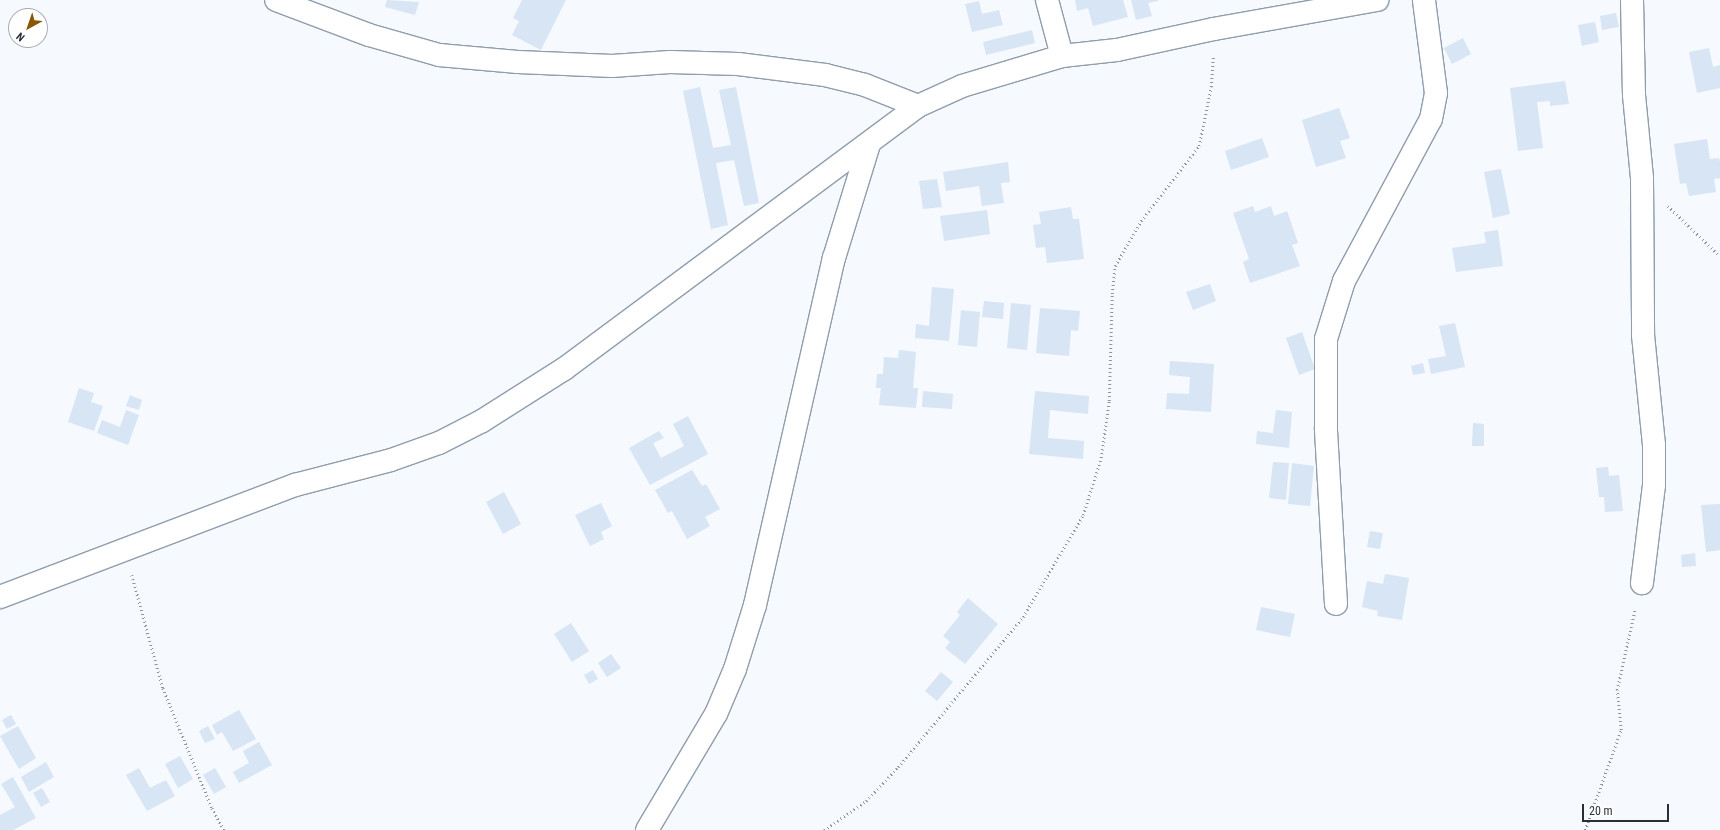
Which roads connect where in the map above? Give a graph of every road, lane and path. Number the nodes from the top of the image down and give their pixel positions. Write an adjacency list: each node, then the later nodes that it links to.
1 (276, 0): 8 (street)
2 (1047, 0): 7 (street)
3 (1424, 0): 15 (street)
4 (1632, 0): 10 (street)
5 (1370, 1): 6 (street)
6 (1214, 29): 7 (street); 18 (path)
7 (1062, 56): 8 (street)
8 (918, 106): 9 (street)
9 (869, 144): 12 (street); 17 (street)
10 (1642, 178): 11 (path); 13 (street)
11 (1720, 256)
12 (125, 551): 14 (street); 16 (path)
13 (1642, 583): 19 (path)
14 (0, 598)
15 (1336, 604)
16 (224, 830)
17 (647, 830)
18 (824, 830)
19 (1585, 830)

